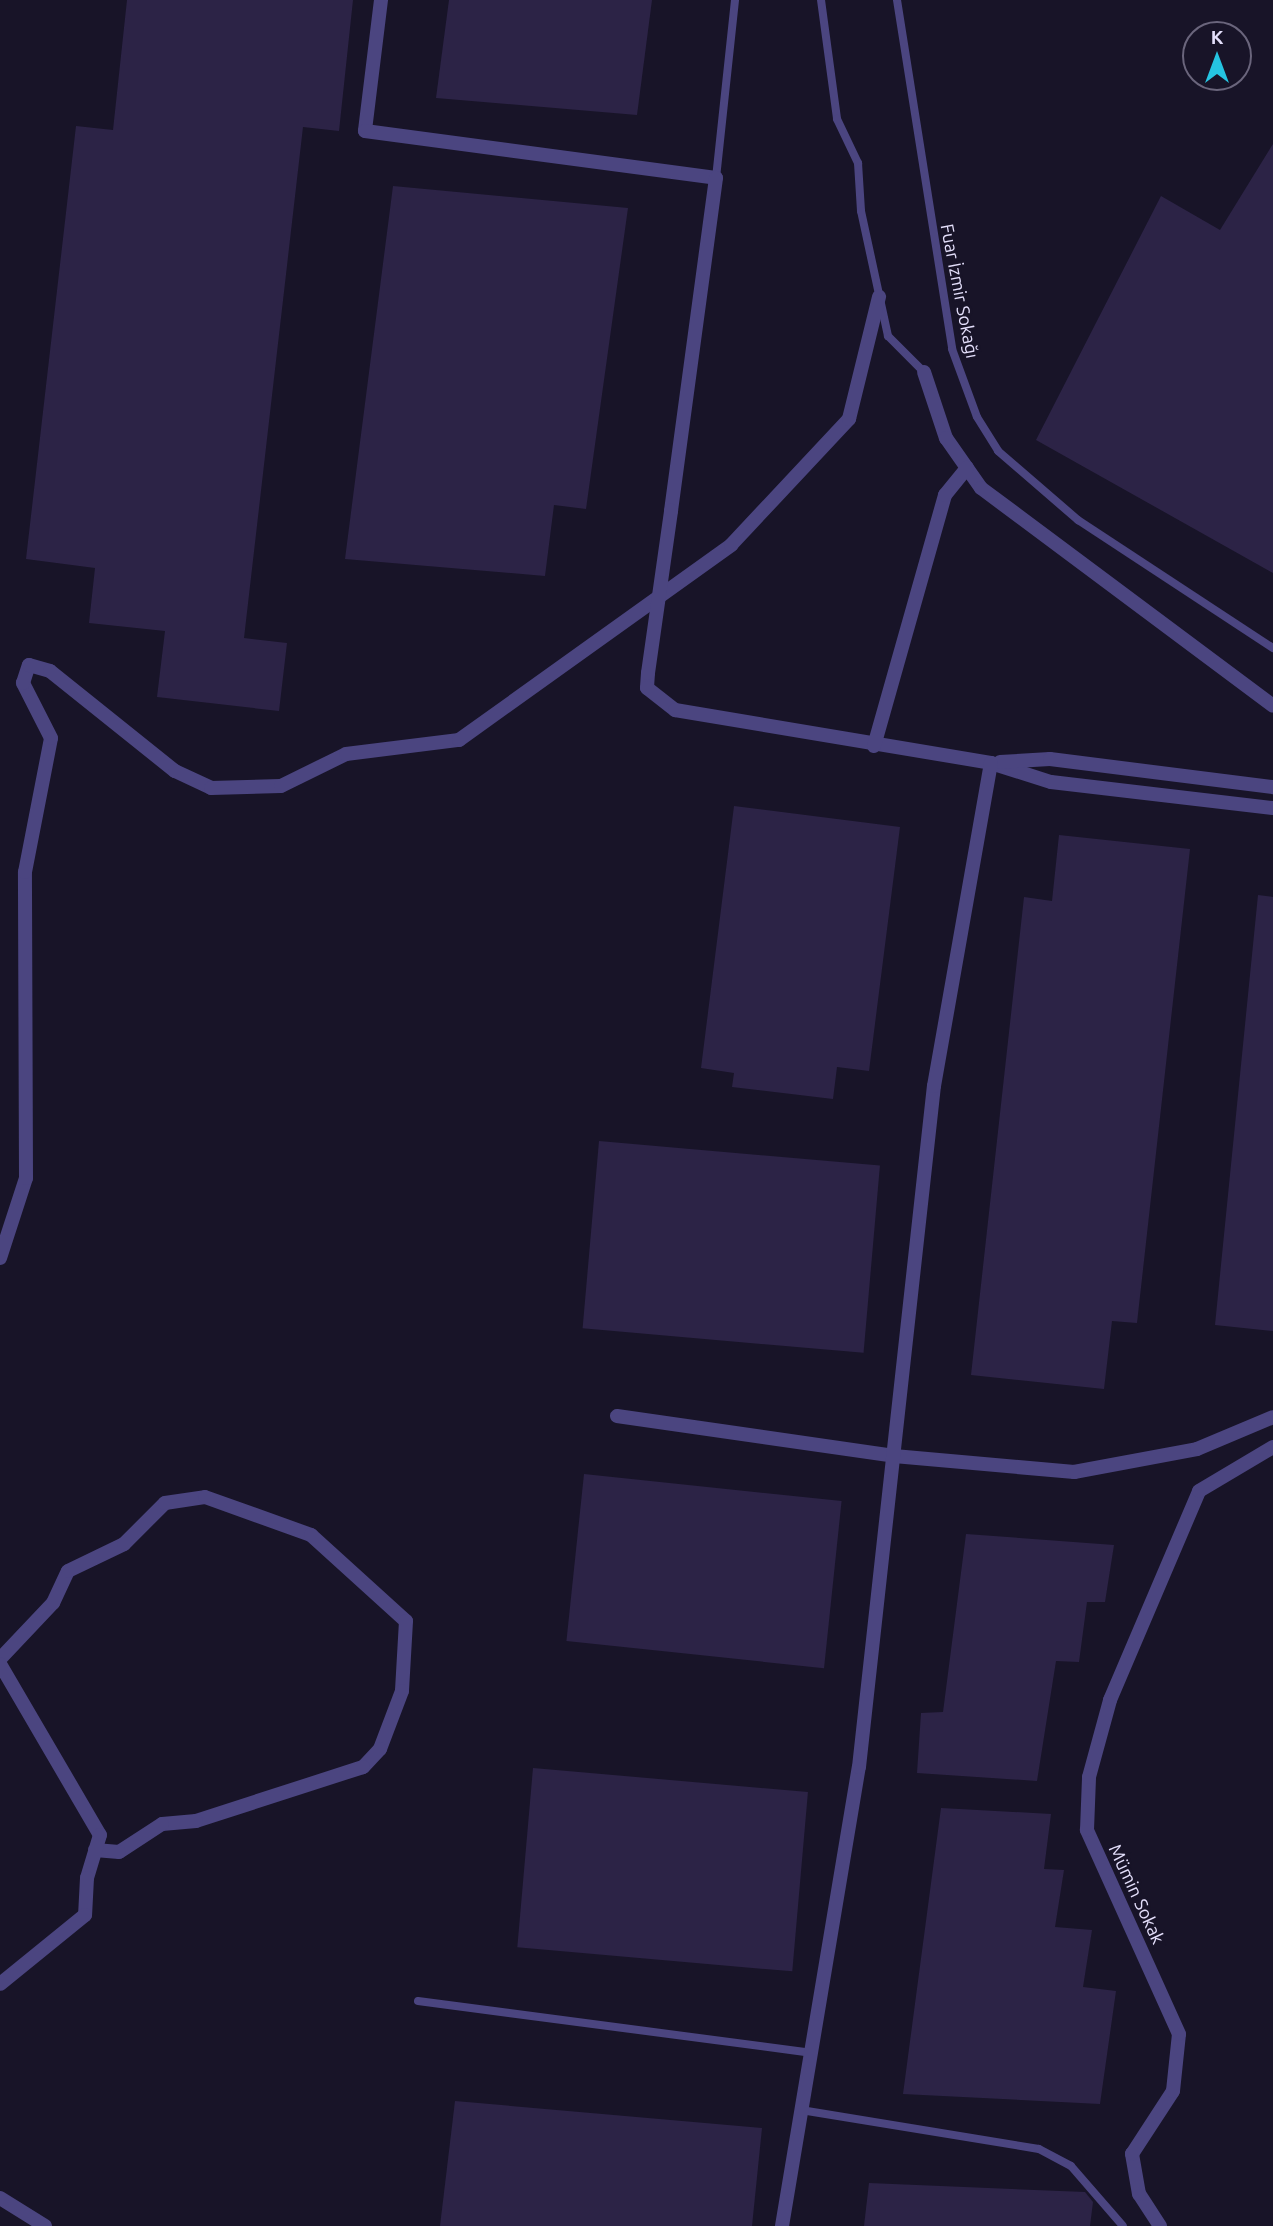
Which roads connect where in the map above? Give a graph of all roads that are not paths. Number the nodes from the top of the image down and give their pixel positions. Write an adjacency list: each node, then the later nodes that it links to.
1 (381, 0): 5 (street)
2 (735, 0): 5 (lane)
3 (821, 0): 6 (lane)
4 (897, 0): 9 (lane, Fuar İzmir Sokağı)
5 (716, 178): 11 (street, bridge)
6 (879, 297): 7 (lane); 15 (street)
7 (924, 372): 8 (street)
8 (967, 468): 10 (street); 11 (street)
9 (1273, 648)
10 (1273, 706)
11 (874, 746): 12 (street)
12 (991, 763): 13 (street); 14 (street); 19 (street)
13 (1273, 787)
14 (1273, 808)
15 (0, 1258)
16 (617, 1416): 19 (street)
17 (1273, 1418): 19 (street)
18 (1273, 1447): 30 (street, Mümin Sokak)
19 (894, 1456): 24 (street)
20 (0, 1661): 21 (street); 21 (street)
21 (95, 1850): 22 (street)
22 (0, 1984)
23 (418, 2001): 24 (lane)
24 (811, 2053): 25 (street)
25 (802, 2110): 28 (street); 29 (lane)
26 (0, 2198): 27 (street)
27 (45, 2226)
28 (782, 2226)
29 (1123, 2226)
30 (1160, 2226)

